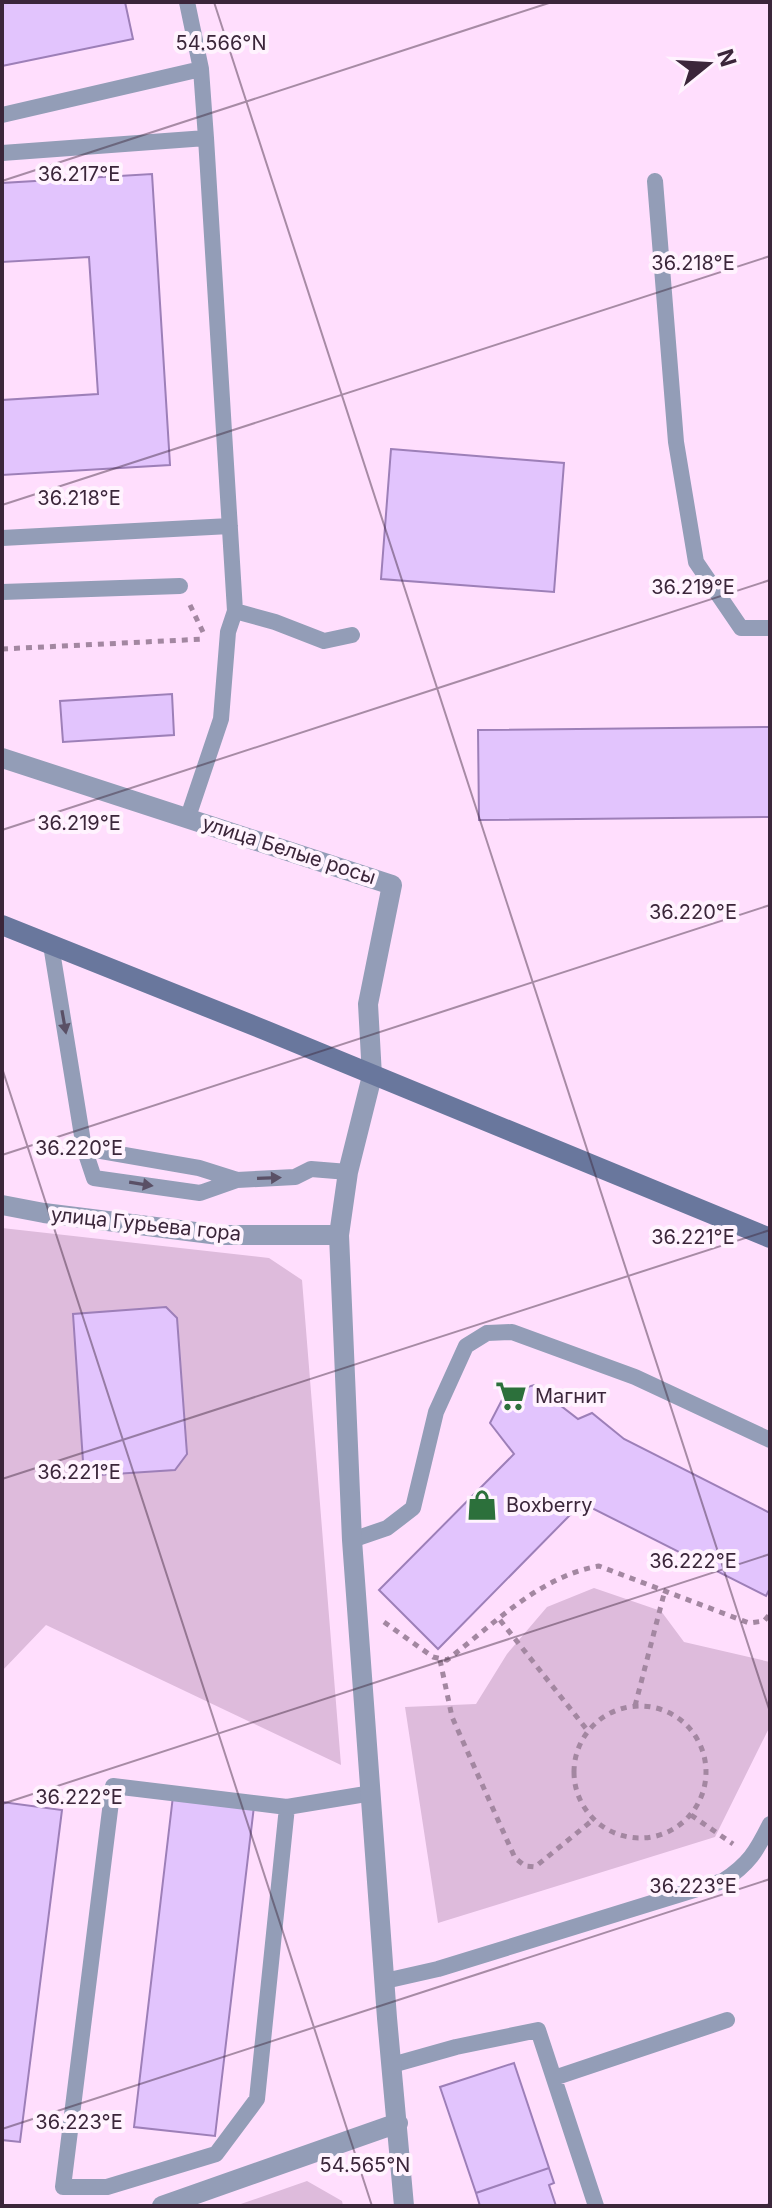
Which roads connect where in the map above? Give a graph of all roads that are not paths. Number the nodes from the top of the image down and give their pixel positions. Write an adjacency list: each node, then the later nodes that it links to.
1 (187, 2): 2 (lane)
2 (201, 69): 3 (lane); 4 (lane)
3 (2, 115)
4 (206, 138): 5 (lane); 7 (lane)
5 (2, 153)
6 (655, 181): 12 (lane)
7 (230, 526): 8 (lane); 11 (lane)
8 (2, 538)
9 (180, 586): 10 (lane)
10 (2, 592)
11 (235, 611): 13 (lane); 15 (lane)
12 (770, 628)
13 (352, 635)
14 (2, 758): 15 (street, улица Белые росы)
15 (188, 817): 18 (street, улица Белые росы)
16 (2, 925): 17 (main road)
17 (51, 945): 18 (main road); 19 (lane, one-way to 19)
18 (372, 1076): 20 (street); 24 (main road)
19 (84, 1148): 21 (lane); 21 (lane, one-way to 21)
20 (348, 1172): 21 (lane, one-way to 20); 23 (street)
21 (237, 1180)
22 (2, 1205): 23 (street, улица Гурьева гора)
23 (339, 1235): 26 (street)
24 (770, 1238)
25 (770, 1440): 26 (lane)
26 (352, 1540): 27 (street)
27 (372, 1793): 28 (lane); 30 (street)
28 (287, 1807): 28 (lane)
29 (770, 1824): 30 (lane)
30 (385, 1981): 32 (street)
31 (727, 2020): 33 (lane)
32 (392, 2065): 33 (lane); 34 (street)
33 (554, 2078): 37 (lane)
34 (398, 2123): 35 (street); 36 (street)
35 (162, 2206)
36 (404, 2206)
37 (596, 2206)

